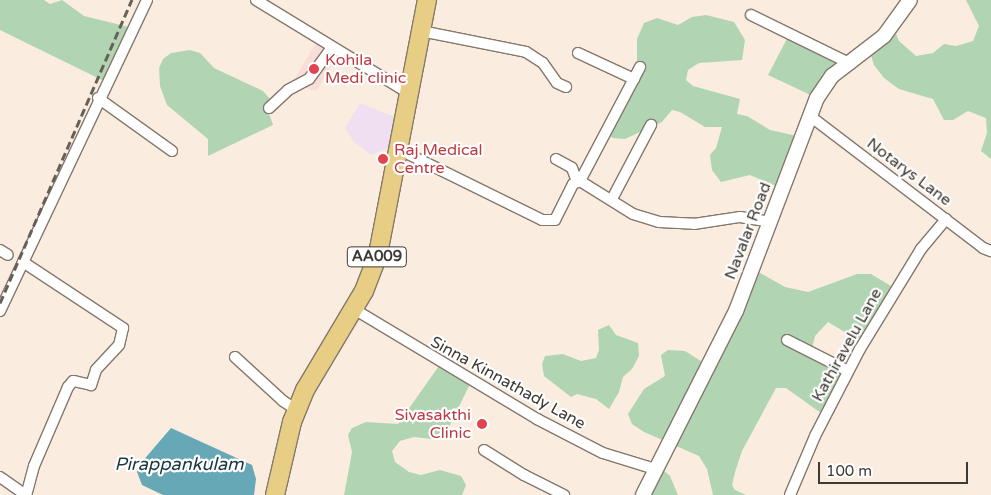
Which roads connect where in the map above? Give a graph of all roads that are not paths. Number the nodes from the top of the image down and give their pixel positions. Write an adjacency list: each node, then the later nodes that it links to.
1 (147, 0): 14 (street)
2 (256, 0): 7 (street)
3 (427, 0): 6 (highway, AA009)
4 (910, 0): 9 (street, Navalar Road)
5 (750, 15): 9 (street)
6 (421, 31): 12 (street); 13 (highway, AA009)
7 (332, 47): 13 (street); 15 (street)
8 (578, 53): 11 (street)
9 (851, 64): 16 (street, Navalar Road)
10 (640, 66): 11 (street)
11 (634, 78): 21 (street)
12 (566, 87)
13 (410, 94): 18 (highway, AA009)
14 (98, 98): 19 (street); 26 (street)
15 (269, 108)
16 (810, 116): 23 (street, Notarys Lane); 24 (street, Navalar Road)
17 (651, 125): 22 (street)
18 (400, 150): 21 (street); 27 (highway, AA009)
19 (172, 151)
20 (556, 159): 21 (street)
21 (579, 182): 22 (street)
22 (612, 199): 24 (street)
23 (946, 219): 25 (street, Notarys Lane); 31 (street, Kathiravelu Lane)
24 (771, 222): 34 (street, Navalar Road)
25 (991, 251)
26 (23, 262): 28 (street); 37 (street)
27 (354, 309): 32 (highway, AA009); 34 (street, Sinna Kinnathady Lane)
28 (0, 311)
29 (787, 340): 31 (street)
30 (235, 357): 32 (street)
31 (848, 371): 41 (street, Kathiravelu Lane)
32 (298, 410): 38 (highway, AA009)
33 (484, 450): 39 (street)
34 (655, 469): 40 (street, Navalar Road)
35 (0, 477): 36 (street)
36 (13, 491): 37 (street)
37 (26, 495)
38 (275, 495)
39 (564, 495)
40 (643, 495)
41 (790, 495)

